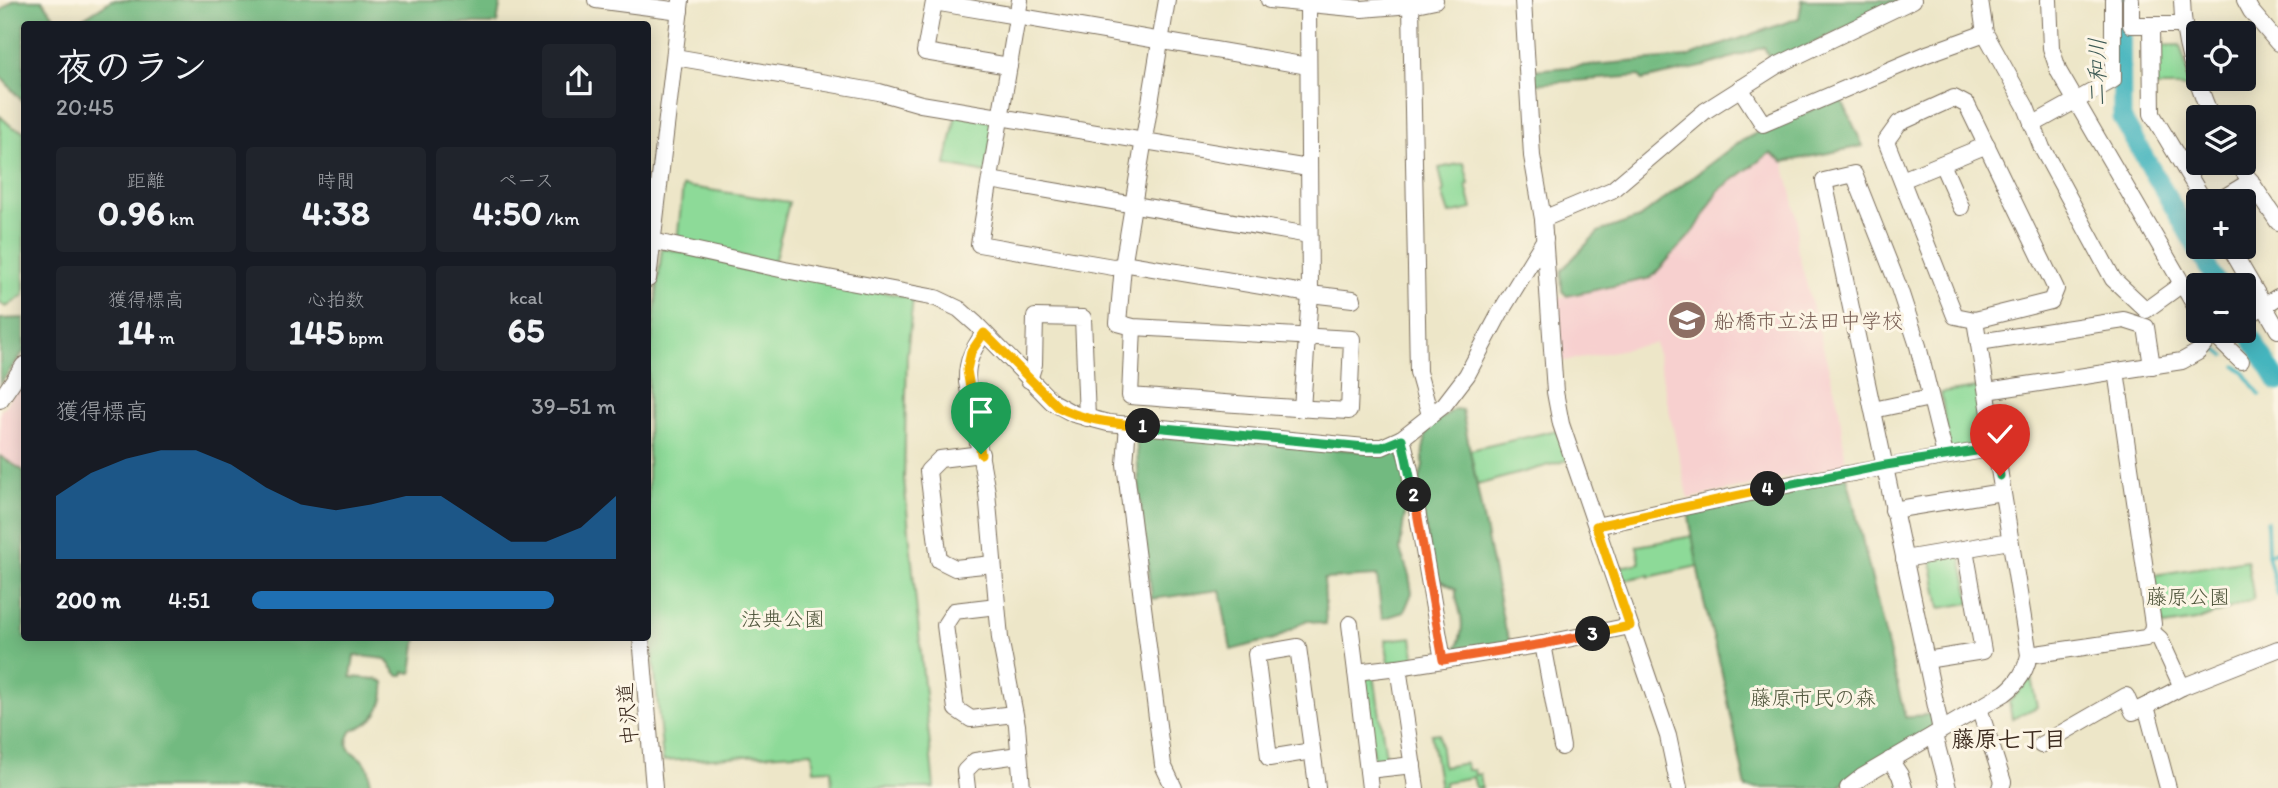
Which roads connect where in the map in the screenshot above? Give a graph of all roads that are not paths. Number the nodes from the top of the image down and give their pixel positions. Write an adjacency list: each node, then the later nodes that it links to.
1 (596, 0): 14 (street)
2 (1167, 0): 19 (street)
3 (1269, 0): 13 (street)
4 (1523, 0): 41 (street)
5 (1913, 0): 24 (street)
6 (1980, 0): 18 (street)
7 (2049, 0): 25 (street)
8 (2112, 0): 25 (street)
9 (2131, 0): 16 (street)
10 (2182, 0): 17 (street)
11 (2245, 0): 20 (street)
12 (1421, 2): 13 (street); 73 (street)
13 (1308, 4): 23 (street)
14 (680, 6): 21 (street)
15 (1019, 8): 19 (street); 22 (street); 22 (street)
16 (2151, 25): 17 (street); 37 (street)
17 (2183, 25): 26 (street)
18 (1985, 33): 24 (street); 28 (street)
19 (1160, 41): 23 (street); 29 (street)
20 (2278, 43)
21 (675, 57): 27 (street); 45 (street)
22 (1009, 66): 27 (street)
23 (1308, 66): 32 (street)
24 (1740, 88): 41 (street)
25 (2075, 103): 28 (street); 49 (street)
26 (2206, 105)
27 (1000, 118): 29 (street); 34 (street)
28 (2032, 125): 49 (street)
29 (1143, 141): 32 (street); 39 (street)
30 (1987, 145): 31 (street); 35 (street); 55 (street)
31 (1942, 164): 35 (street); 40 (street)
32 (1308, 169): 43 (street)
33 (2247, 175): 36 (street)
34 (990, 180): 39 (street); 48 (street)
35 (1902, 180): 55 (street)
36 (2251, 181): 38 (street); 42 (street)
37 (2197, 189)
38 (2238, 189)
39 (1133, 205): 43 (street); 48 (street)
40 (1961, 207)
41 (1543, 219): 44 (street)
42 (2278, 222)
43 (1309, 235): 51 (street)
44 (1545, 240): 73 (street); 83 (street)
45 (652, 241): 46 (street); 58 (street)
46 (651, 250)
47 (2239, 259): 53 (street)
48 (1123, 266): 51 (street); 56 (street)
49 (2182, 284): 50 (street)
50 (2186, 291)
51 (1310, 294): 52 (street); 59 (street)
52 (1353, 299)
53 (2271, 301): 54 (street); 57 (street)
54 (2256, 310)
55 (1976, 320): 60 (street)
56 (1133, 327): 59 (street); 71 (street)
57 (2278, 330)
58 (984, 333): 67 (street); 78 (street)
59 (1307, 337): 71 (street); 71 (street)
60 (1979, 342): 64 (street); 68 (street)
61 (2205, 343): 64 (street)
62 (2224, 343): 63 (street)
63 (2241, 361)
64 (2152, 366): 66 (street)
65 (21, 369): 70 (street)
66 (2116, 371): 68 (street); 91 (street)
67 (1029, 380): 74 (street); 74 (street)
68 (1987, 391): 77 (street)
69 (1930, 398): 72 (street); 72 (street); 79 (street)
70 (0, 400)
71 (1302, 409)
72 (1873, 410): 80 (street)
73 (1430, 415): 76 (street)
74 (1087, 418): 75 (street)
75 (1128, 424): 76 (street); 115 (street)
76 (1402, 439): 96 (street)
77 (1995, 448): 79 (street); 81 (street)
78 (981, 454): 87 (street); 87 (street)
79 (1945, 455): 80 (street)
80 (1886, 465): 82 (street); 83 (street)
81 (2002, 492): 82 (street); 84 (street)
82 (1893, 510): 86 (street)
83 (1596, 526): 90 (street)
84 (2010, 541): 85 (street); 95 (street)
85 (1965, 549): 86 (street); 97 (street)
86 (1904, 559): 97 (street)
87 (993, 564): 88 (street)
88 (997, 607): 103 (street); 103 (street)
89 (1350, 624): 99 (street)
90 (1630, 626): 93 (street); 119 (street)
91 (2152, 632): 95 (street); 100 (street)
92 (641, 641): 112 (street, 中沢道)
93 (1543, 644): 96 (street); 106 (street)
94 (2278, 649): 100 (street)
95 (2029, 655): 102 (street)
96 (1443, 660): 98 (street)
97 (1926, 660): 104 (street)
98 (1398, 667): 99 (street); 110 (street)
99 (1356, 672): 111 (street)
100 (2182, 687): 101 (street)
101 (2146, 706): 105 (street); 124 (street)
102 (1979, 708): 104 (street); 123 (street)
103 (1014, 714): 108 (street)
104 (1937, 732): 109 (street); 122 (street)
105 (2042, 744)
106 (1562, 747)
107 (1312, 751): 107 (street); 116 (street)
108 (1019, 755): 113 (street); 114 (street)
109 (1890, 760): 120 (street); 121 (street)
110 (1413, 765): 111 (street); 118 (street)
111 (1367, 771): 117 (street)
112 (654, 788)
113 (967, 788)
114 (1022, 788)
115 (1174, 788)
116 (1317, 788)
117 (1370, 788)
118 (1416, 788)
119 (1679, 788)
120 (1848, 788)
121 (1904, 788)
122 (1948, 788)
123 (2001, 788)
124 (2168, 788)

